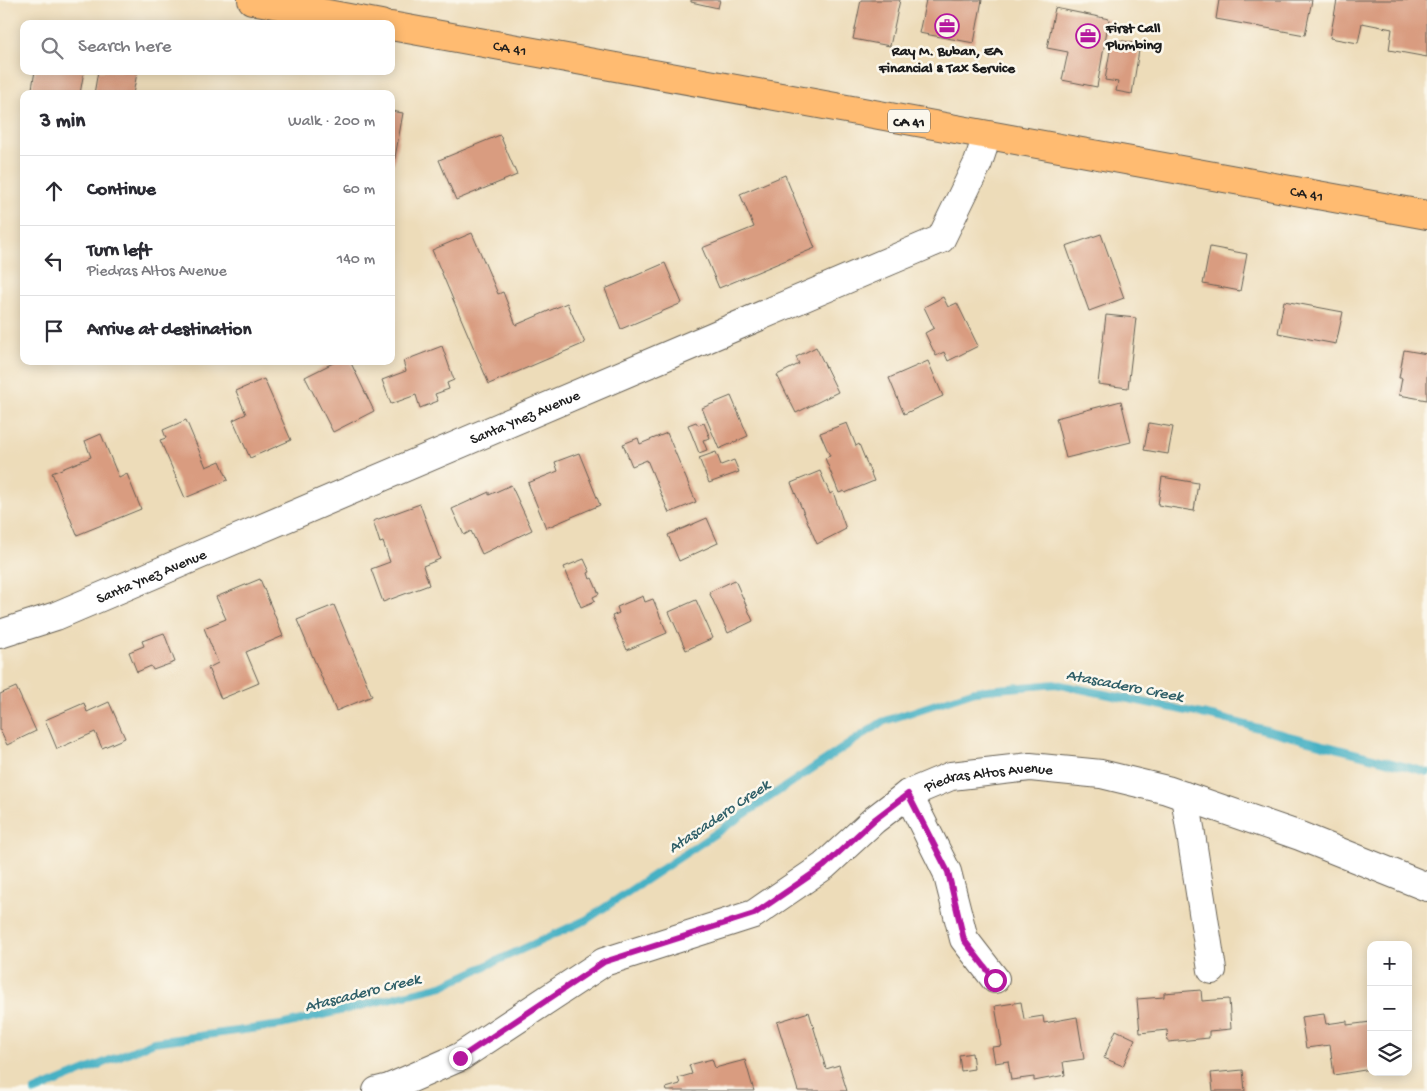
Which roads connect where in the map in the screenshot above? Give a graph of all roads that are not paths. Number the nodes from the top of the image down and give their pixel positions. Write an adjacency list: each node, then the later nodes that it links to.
1 (252, 0): 2 (main road)
2 (360, 20)
3 (395, 27): 4 (main road, CA 41 / CA 41)
4 (987, 136): 5 (main road, CA 41 / CA 41); 6 (street, Santa Ynez Avenue)
5 (1427, 215)
6 (0, 634)
7 (908, 794): 8 (street, Piedras Altos Avenue); 11 (street); 12 (street, Piedras Altos Avenue)
8 (1185, 796): 9 (street, Piedras Altos Avenue); 10 (street)
9 (1427, 887)
10 (1212, 970)
11 (995, 980)
12 (377, 1091)

